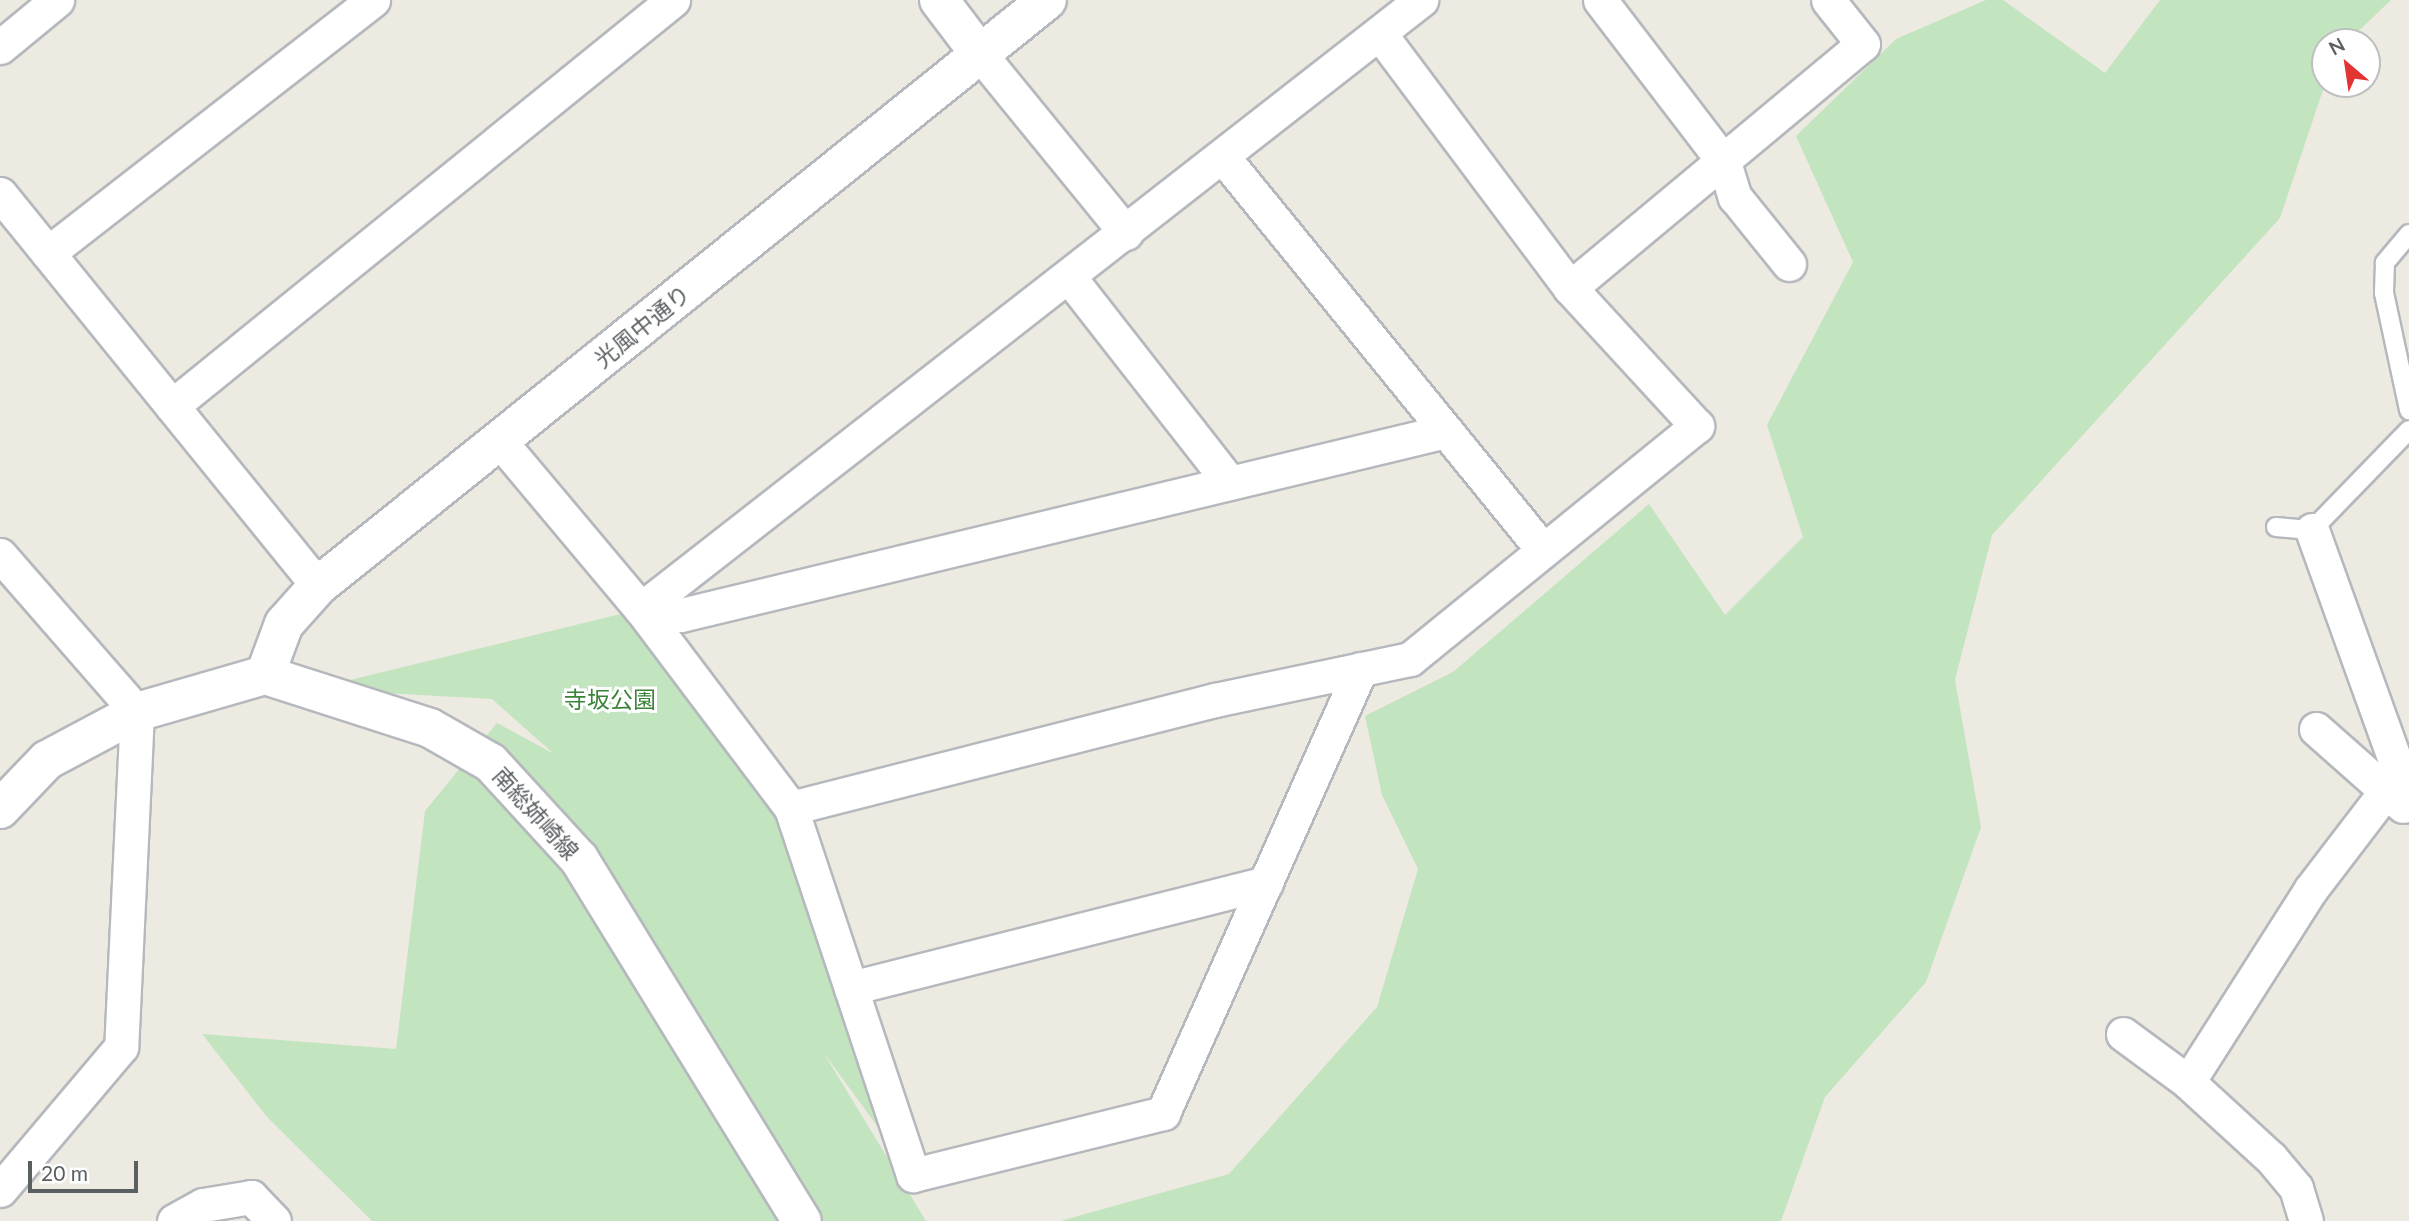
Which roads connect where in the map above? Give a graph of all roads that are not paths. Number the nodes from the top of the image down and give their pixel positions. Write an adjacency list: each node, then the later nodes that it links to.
1 (57, 0): 10 (street)
2 (373, 0): 17 (street)
3 (939, 0): 11 (street)
4 (1047, 0): 11 (street, 光風中通り)
5 (1421, 0): 9 (street)
6 (1600, 0): 13 (street)
7 (1828, 0): 13 (street)
8 (663, 3): 21 (street)
9 (1381, 35): 12 (street); 20 (street)
10 (0, 47)
11 (979, 54): 15 (street); 25 (street, 光風中通り)
12 (1223, 157): 15 (street); 24 (street)
13 (1724, 162): 18 (street); 20 (street)
14 (0, 194): 17 (street)
15 (1126, 233): 19 (street)
16 (2409, 234): 22 (lane)
17 (48, 253): 21 (street)
18 (1789, 264)
19 (1069, 277): 26 (street); 32 (street)
20 (1570, 289): 29 (street)
21 (172, 406): 31 (street)
22 (2409, 410)
23 (2409, 430): 28 (lane)
24 (1446, 431): 26 (street); 29 (street)
25 (499, 440): 31 (street, 光風中通り); 32 (street)
26 (1230, 483): 32 (street)
27 (2276, 527): 28 (lane)
28 (2312, 530): 37 (street)
29 (1543, 550): 33 (street)
30 (0, 555): 35 (street)
31 (318, 586): 34 (street, 光風中通り)
32 (641, 609): 38 (street)
33 (1361, 669): 38 (street); 40 (street)
34 (265, 675): 35 (street); 47 (street, 南総姉崎線)
35 (136, 712): 39 (street); 44 (street)
36 (2316, 729): 37 (street)
37 (2401, 801): 43 (street)
38 (791, 808): 41 (street)
39 (0, 809)
40 (1266, 883): 41 (street); 41 (street)
41 (851, 988)
42 (2123, 1034): 43 (street)
43 (2188, 1082): 48 (street)
44 (0, 1190)
45 (174, 1221): 46 (street)
46 (274, 1221)
47 (802, 1221)
48 (2306, 1221)

